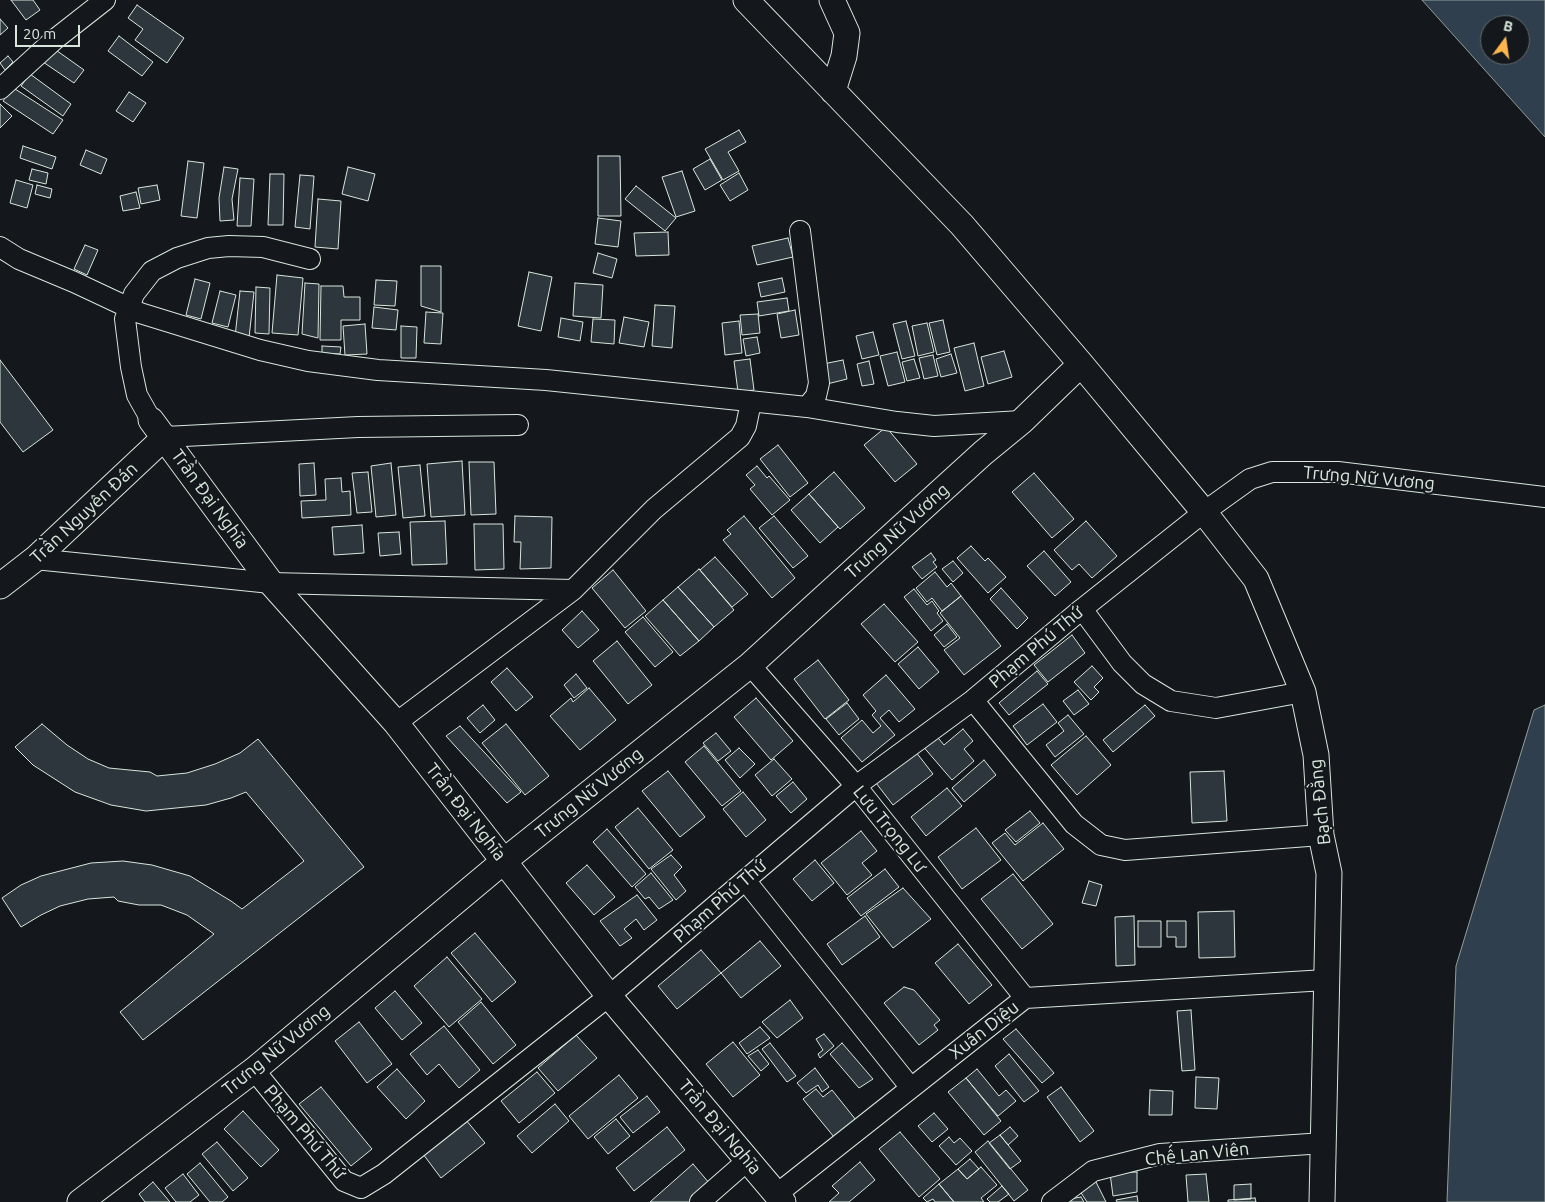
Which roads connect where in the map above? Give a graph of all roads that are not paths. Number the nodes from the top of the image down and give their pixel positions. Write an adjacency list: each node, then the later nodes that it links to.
1 (105, 0): 4 (street)
2 (746, 0): 5 (street, Bạch Đằng)
3 (832, 0): 5 (street)
4 (0, 89)
5 (833, 91): 10 (street, Bạch Đằng)
6 (800, 231): 12 (street)
7 (0, 247): 9 (street)
8 (310, 259): 9 (street)
9 (129, 308): 11 (street); 15 (street)
10 (1081, 364): 13 (street, Trưng Nữ Vương); 17 (street, Bạch Đằng)
11 (751, 402): 12 (street); 21 (street)
12 (807, 407): 13 (street)
13 (1022, 422): 23 (street, Trưng Nữ Vương)
14 (518, 425): 15 (street)
15 (158, 428): 18 (street, Trần Nguyên Đán); 19 (street, Trần Đại Nghĩa)
16 (1545, 497): 17 (street, Trưng Nữ Vương)
17 (1204, 512): 22 (street, Phạm Phú Thứ); 24 (street, Bạch Đằng)
18 (35, 559): 19 (street); 20 (street, Trần Nguyên Đán)
19 (271, 583): 21 (street); 26 (street, Trần Đại Nghĩa)
20 (0, 586)
21 (573, 590): 26 (street)
22 (1082, 608): 24 (street); 25 (street, Phạm Phú Thứ)
23 (750, 665): 27 (street, Lưu Trọng Lư); 29 (street, Trưng Nữ Vương)
24 (1303, 692): 28 (street, Bạch Đằng)
25 (974, 700): 27 (street, Phạm Phú Thứ); 28 (street)
26 (396, 723): 29 (street, Trần Đại Nghĩa)
27 (856, 786): 30 (street, Phạm Phú Thứ); 33 (street, Lưu Trọng Lư)
28 (1321, 835): 31 (street, Bạch Đằng)
29 (504, 861): 32 (street, Trần Đại Nghĩa); 34 (street, Trưng Nữ Vương)
30 (745, 880): 32 (street, Phạm Phú Thứ); 35 (street)
31 (1326, 980): 33 (street, Xuân Diệu); 36 (street, Bạch Đằng)
32 (609, 996): 34 (street, Phạm Phú Thứ); 37 (street, Trần Đại Nghĩa)
33 (1025, 998): 35 (street, Xuân Diệu)
34 (254, 1070): 39 (street, Trưng Nữ Vương)
35 (911, 1088): 38 (street, Xuân Diệu)
36 (1324, 1143): 41 (street, Chế Lan Viên); 42 (street, Bạch Đằng)
37 (748, 1160): 38 (street, Trần Đại Nghĩa); 40 (street)
38 (780, 1198)
39 (80, 1202)
40 (700, 1202)
41 (1052, 1202)
42 (1322, 1202)

